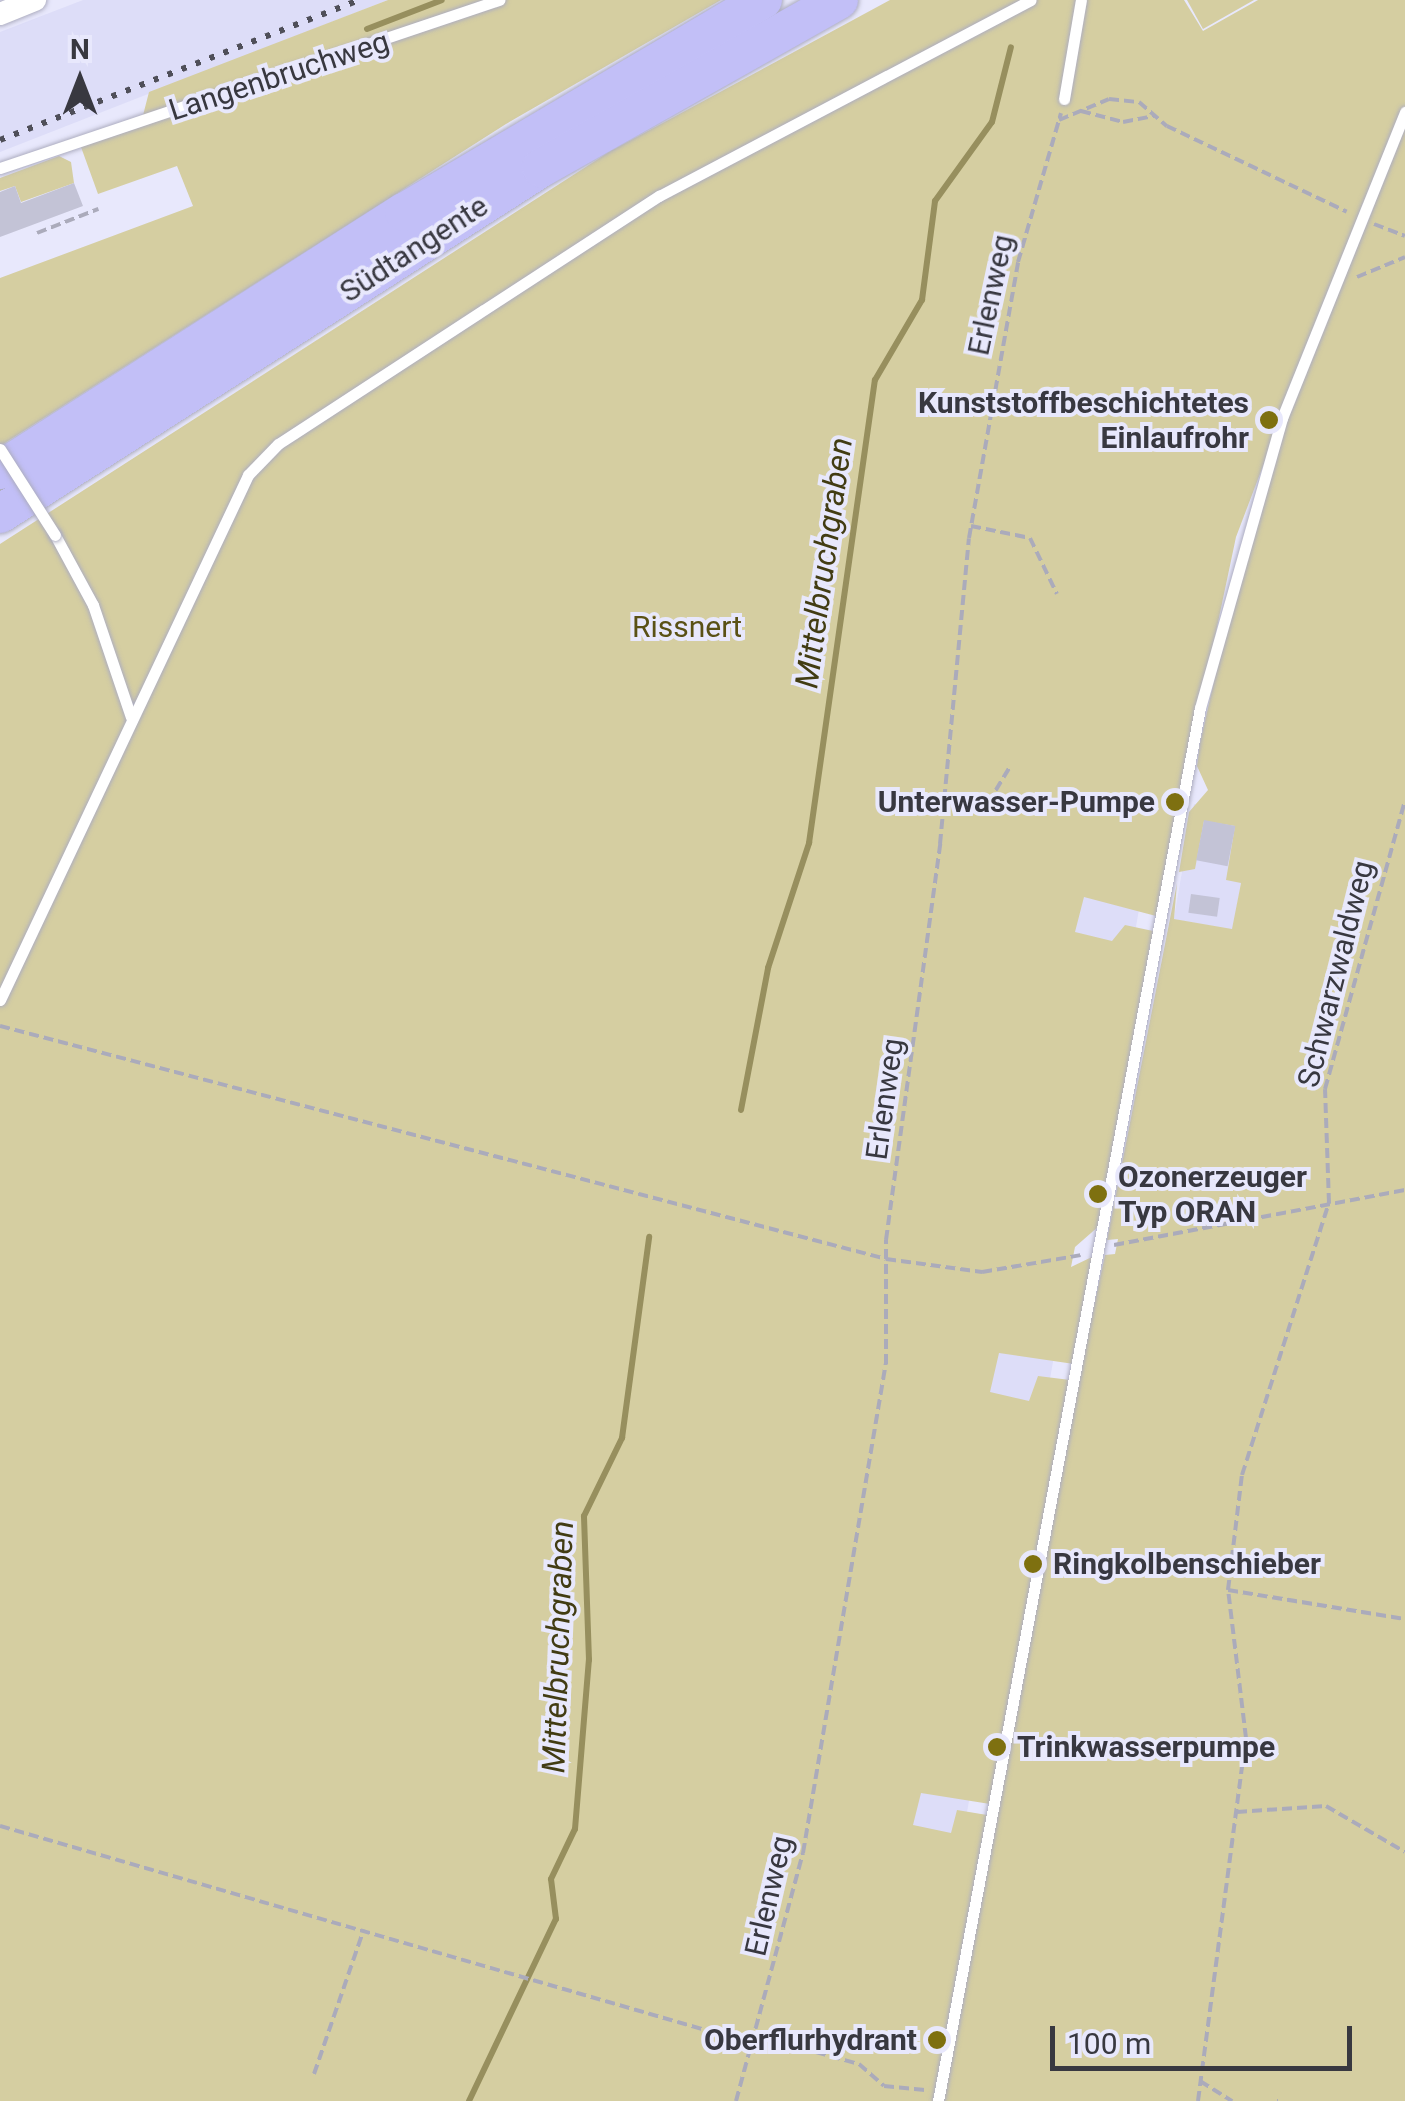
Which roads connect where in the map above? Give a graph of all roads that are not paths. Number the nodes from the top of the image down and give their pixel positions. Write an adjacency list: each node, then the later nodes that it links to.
1 (35, 0): 7 (street)
2 (499, 0): 10 (lane, Langenbruchweg)
3 (763, 0): 12 (highway, Südtangente)
4 (839, 0): 13 (highway, Südtangente)
5 (1030, 0): 14 (lane)
6 (1082, 0): 8 (lane)
7 (0, 14)
8 (1064, 99)
9 (1405, 112): 16 (lane)
10 (0, 168)
11 (0, 449): 14 (lane, bridge)
12 (0, 470)
13 (0, 514)
14 (132, 717): 15 (lane)
15 (0, 1000)
16 (938, 2097)

